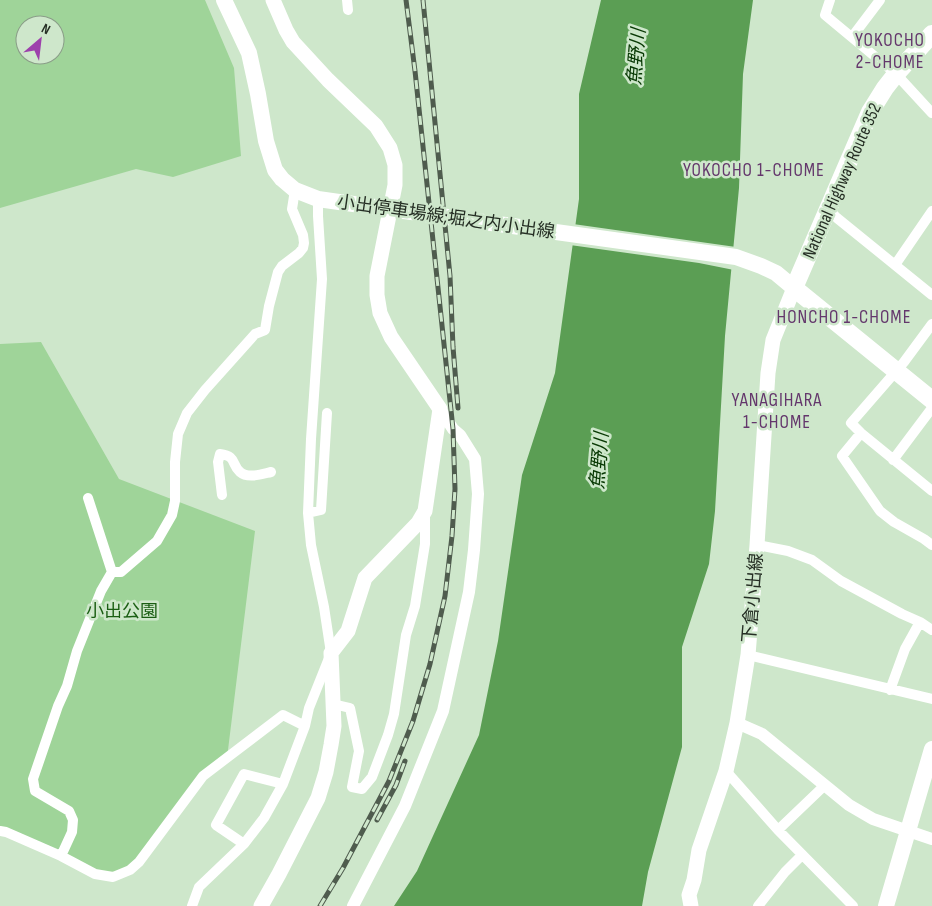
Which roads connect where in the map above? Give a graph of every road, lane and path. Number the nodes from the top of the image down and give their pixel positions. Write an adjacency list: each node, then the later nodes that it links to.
1 (224, 0): 9 (main road, 小出停車場線;堀之内小出線)
2 (274, 0): 20 (main road)
3 (830, 0): 6 (street)
4 (880, 0): 6 (street)
5 (932, 34): 7 (highway, National Highway Route 352)
6 (852, 37): 7 (street)
7 (896, 74): 8 (street); 11 (highway, National Highway Route 352)
8 (932, 113)
9 (295, 190): 10 (main road, 小出停車場線;堀之内小出線); 32 (street)
10 (318, 199): 14 (main road, 小出停車場線;堀之内小出線); 29 (street)
11 (828, 209): 13 (street); 14 (highway, National Highway Route 352)
12 (932, 211): 13 (street)
13 (895, 265): 15 (street)
14 (794, 288): 17 (highway); 30 (main road, 下倉小出線)
15 (932, 295)
16 (932, 324): 17 (street)
17 (897, 371): 18 (highway); 22 (street)
18 (932, 400)
19 (932, 408): 23 (street)
20 (440, 409): 28 (main road); 55 (street)
21 (327, 412): 29 (street)
22 (861, 433): 23 (street); 31 (street)
23 (893, 460): 25 (street)
24 (272, 472): 26 (street)
25 (932, 491)
26 (222, 495)
27 (88, 498): 32 (street)
28 (424, 511): 35 (main road); 39 (street)
29 (308, 513): 35 (street)
30 (757, 544): 33 (street); 36 (main road, 下倉小出線)
31 (932, 545)
32 (112, 572): 52 (street)
33 (920, 622): 34 (street); 37 (street)
34 (932, 630)
35 (331, 653): 39 (main road); 41 (street)
36 (748, 655): 37 (street); 40 (main road, 下倉小出線)
37 (890, 690): 38 (street)
38 (932, 699)
39 (333, 704): 54 (main road)
40 (737, 723): 43 (main road, 下倉小出線); 45 (street)
41 (305, 726): 44 (street); 52 (street)
42 (932, 749): 48 (main road)
43 (726, 771): 46 (street); 56 (main road, 下倉小出線)
44 (283, 784): 50 (street); 50 (street)
45 (824, 786): 46 (street); 48 (street)
46 (778, 830): 51 (street)
47 (0, 831): 52 (street)
48 (908, 832): 49 (street); 59 (main road)
49 (932, 839)
50 (244, 844): 53 (street)
51 (802, 855): 57 (street); 58 (street)
52 (61, 856)
53 (192, 906)
54 (260, 906)
55 (353, 906)
56 (691, 906)
57 (758, 906)
58 (854, 906)
59 (886, 906)

